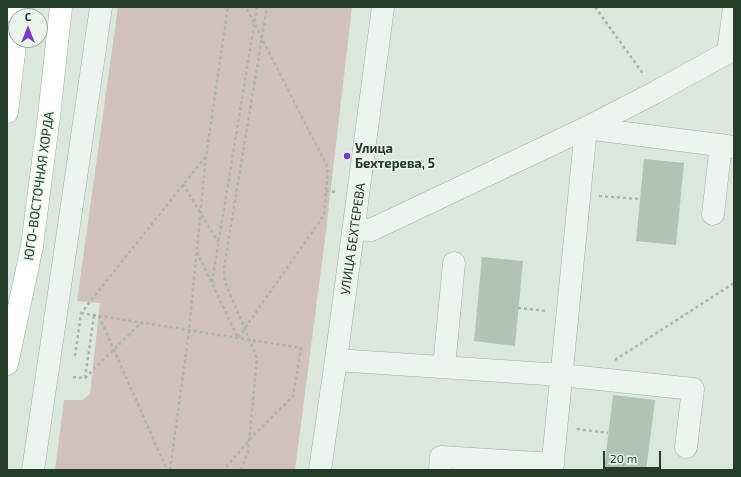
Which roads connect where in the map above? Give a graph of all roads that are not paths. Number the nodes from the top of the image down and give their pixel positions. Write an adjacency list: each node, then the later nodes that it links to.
1 (61, 7): 14 (main road, ЮГО-ВОСТОЧНАЯ ХОРДА)
2 (101, 7): 19 (street)
3 (383, 7): 11 (street, УЛИЦА БЕХТЕРЕВА)
4 (734, 9): 6 (street)
5 (15, 48): 7 (main road)
6 (731, 51): 8 (street)
7 (7, 112)
8 (586, 128): 9 (street); 11 (street); 16 (street)
9 (728, 146): 10 (street)
10 (713, 214)
11 (354, 229): 13 (street, УЛИЦА БЕХТЕРЕВА)
12 (454, 263): 15 (street)
13 (336, 360): 15 (street); 20 (street, УЛИЦА БЕХТЕРЕВА)
14 (7, 364)
15 (444, 367): 16 (street)
16 (561, 375): 17 (street); 18 (street)
17 (686, 447)
18 (553, 467): 21 (street)
19 (34, 470)
20 (320, 470)
21 (440, 470)

